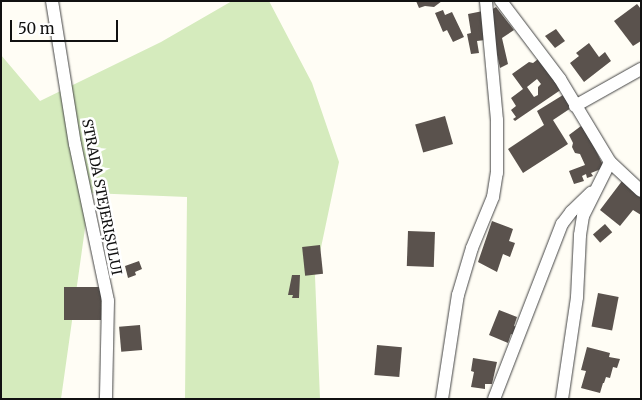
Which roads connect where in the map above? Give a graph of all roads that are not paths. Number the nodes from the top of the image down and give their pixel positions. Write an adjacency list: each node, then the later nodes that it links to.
1 (52, 1): 9 (street, STRADA STEJERIȘULUI)
2 (486, 1): 10 (street)
3 (501, 1): 5 (street)
4 (641, 69): 5 (street)
5 (575, 106): 6 (street)
6 (610, 162): 7 (street); 8 (street)
7 (596, 188): 11 (street); 12 (street)
8 (641, 191)
9 (106, 399)
10 (442, 399)
11 (494, 399)
12 (562, 399)

